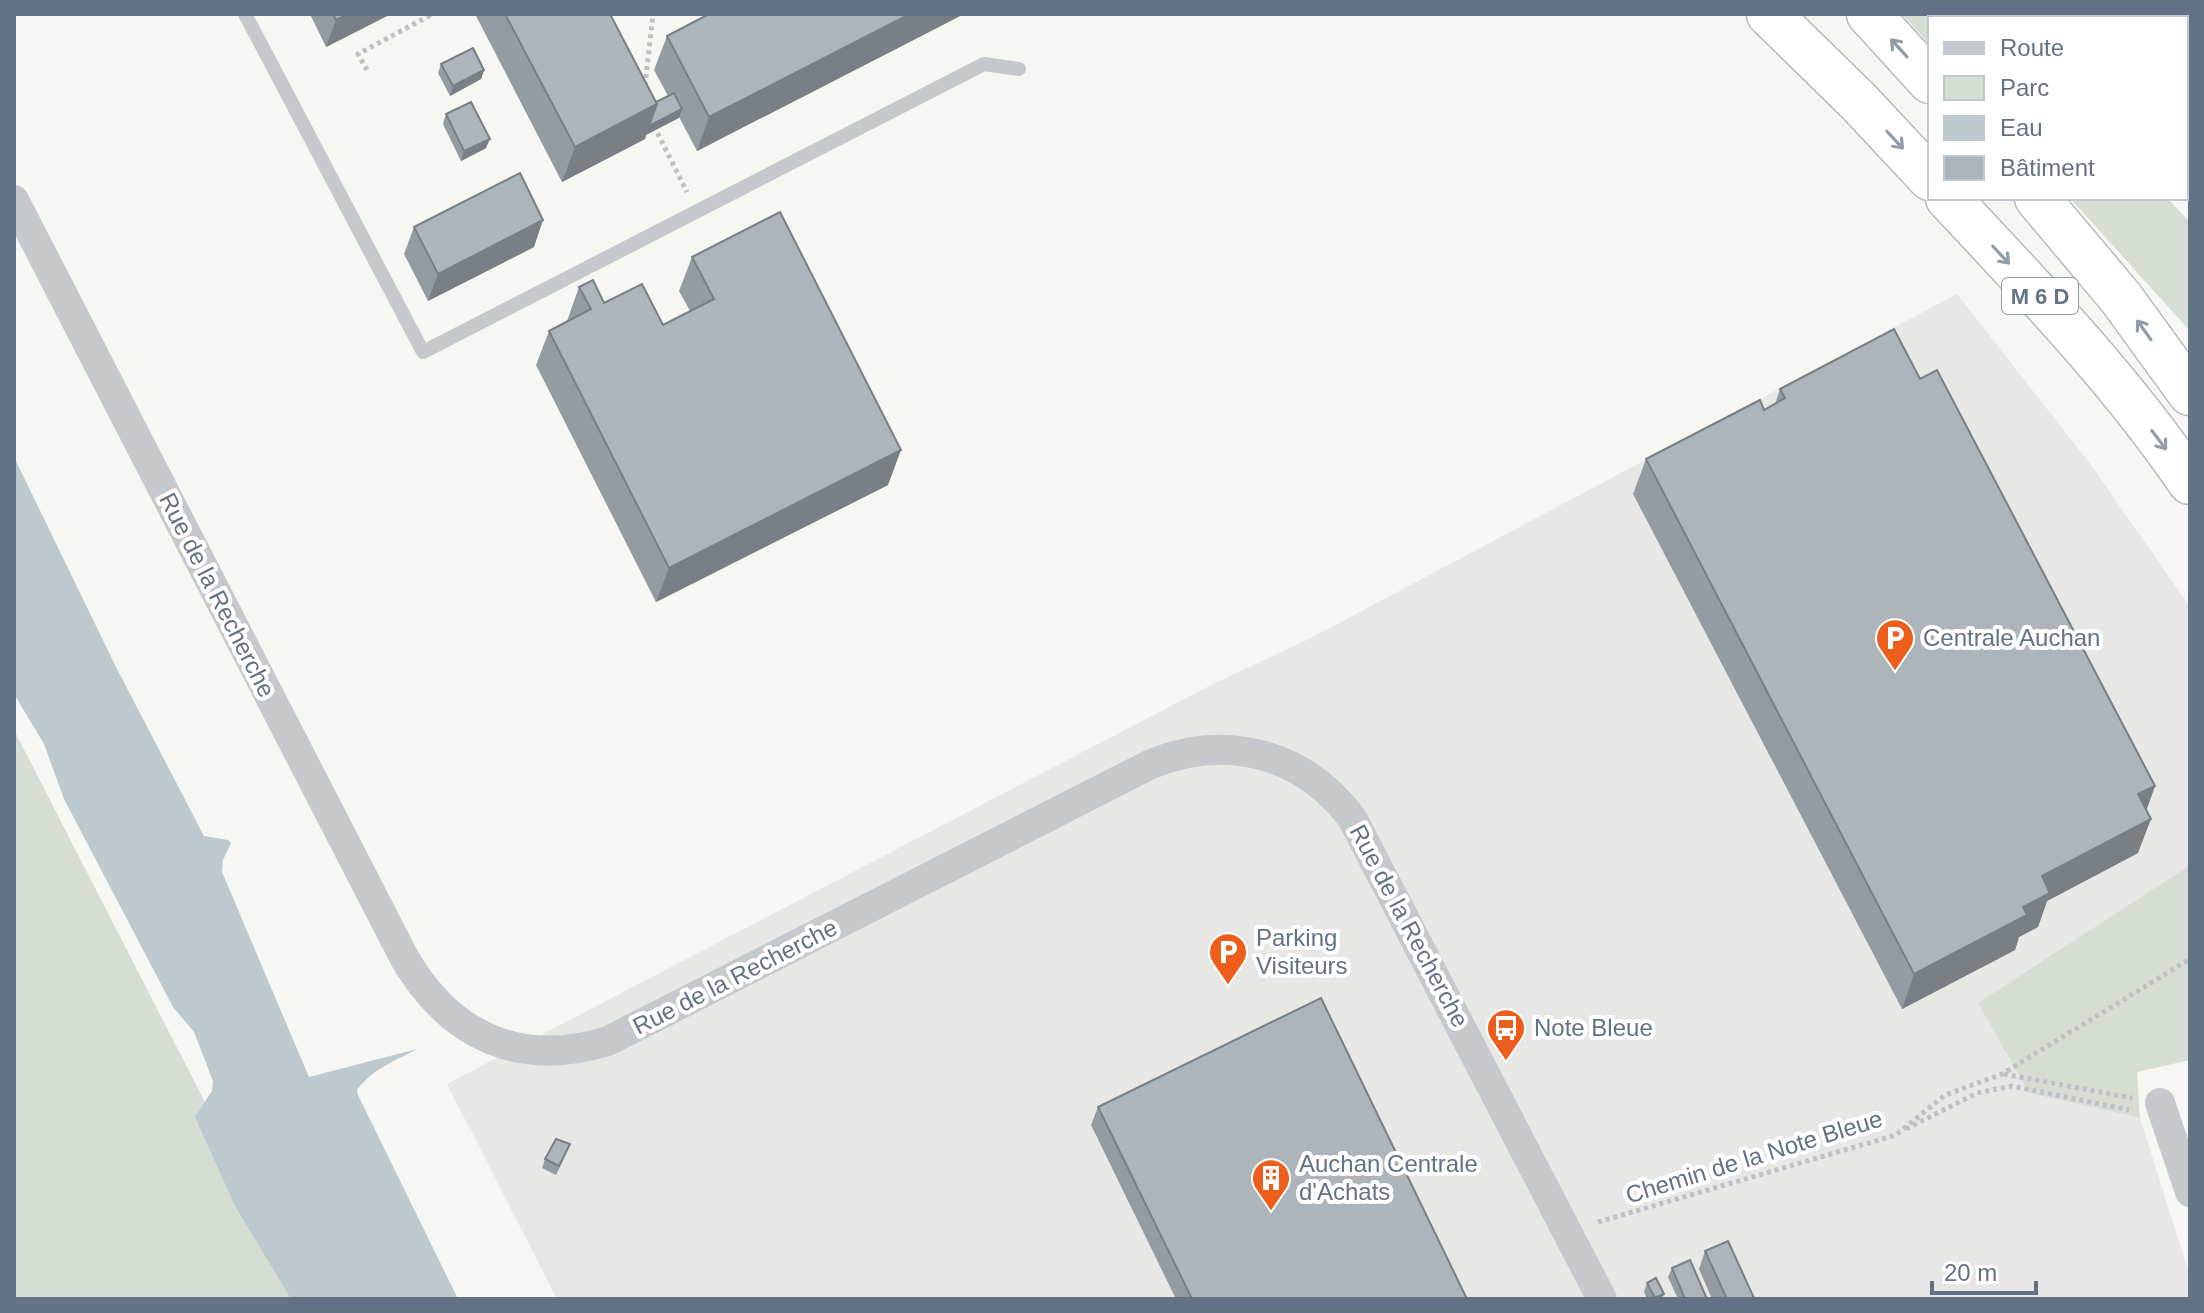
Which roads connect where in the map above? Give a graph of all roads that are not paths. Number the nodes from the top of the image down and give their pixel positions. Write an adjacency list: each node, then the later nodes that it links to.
1 (245, 14): 5 (lane)
2 (1769, 14): 7 (highway)
3 (1777, 14): 7 (highway)
4 (1869, 14): 6 (highway, one-way to 4)
5 (1019, 69)
6 (1928, 79)
7 (1859, 102): 8 (highway, one-way to 8)
8 (1928, 176)
9 (14, 200): 16 (street, Rue de la Recherche)
10 (1950, 200): 13 (highway, M 6 D, one-way to 13)
11 (2039, 200): 12 (highway, M 6 D, one-way to 11)
12 (2190, 393)
13 (2190, 482)
14 (2162, 1110): 15 (street)
15 (2190, 1192)
16 (1602, 1299)

